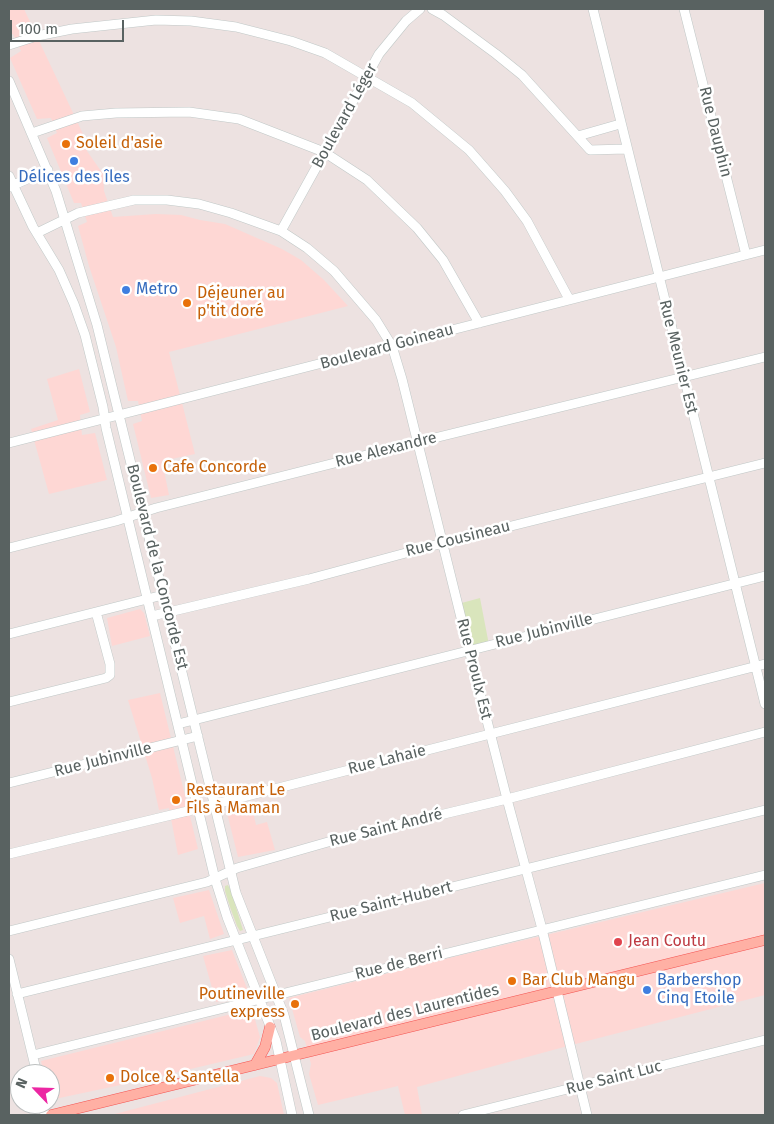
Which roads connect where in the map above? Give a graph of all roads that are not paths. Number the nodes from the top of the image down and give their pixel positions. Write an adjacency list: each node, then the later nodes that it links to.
1 (420, 9): 6 (street, Boulevard Léger)
2 (432, 9): 10 (street)
3 (592, 9): 8 (street, Rue Meunier Est)
4 (684, 9): 20 (street, Rue Dauphin)
5 (9, 45): 6 (street)
6 (366, 76): 12 (street, Boulevard Léger); 22 (street)
7 (9, 81): 9 (street, Boulevard de la Concorde Est)
8 (620, 124): 10 (street); 11 (street, Rue Meunier Est)
9 (32, 133): 12 (street); 13 (street, Boulevard de la Concorde Est)
10 (578, 136): 11 (street)
11 (626, 149): 21 (street, Rue Meunier Est)
12 (324, 152): 17 (street, Boulevard Léger); 23 (street)
13 (48, 170): 15 (street); 16 (street, Boulevard de la Concorde Est)
14 (9, 176): 15 (street, Boulevard de la Concorde Est)
15 (11, 187): 18 (street, Boulevard de la Concorde Est)
16 (65, 219): 17 (street, Rue Proulx Est); 18 (street, Rue Proulx Est); 27 (street, Boulevard de la Concorde Est)
17 (281, 231): 24 (street, Rue Proulx Est)
18 (37, 234): 28 (street, Boulevard de la Concorde Est)
19 (765, 250): 20 (street, Boulevard Goineau)
20 (746, 255): 21 (street, Boulevard Goineau)
21 (658, 276): 22 (street, Boulevard Goineau); 26 (street, Rue Meunier Est)
22 (569, 300): 23 (street, Boulevard Goineau)
23 (480, 323): 24 (street, Boulevard Goineau)
24 (392, 346): 27 (street, Boulevard Goineau); 29 (street, Rue Proulx Est)
25 (765, 357): 26 (street, Rue Alexandre)
26 (684, 377): 29 (street, Rue Alexandre); 32 (street, Rue Meunier Est)
27 (120, 415): 28 (street, Boulevard Goineau); 33 (street, Boulevard de la Concorde Est)
28 (105, 419): 30 (street, Boulevard Goineau); 34 (street, Boulevard de la Concorde Est)
29 (418, 442): 33 (street, Rue Alexandre); 35 (street, Rue Proulx Est)
30 (9, 443)
31 (765, 463): 32 (street, Rue Cousineau)
32 (708, 477): 35 (street, Rue Cousineau); 38 (street, Rue Meunier Est)
33 (144, 512): 34 (street, Rue Alexandre); 39 (street, Boulevard de la Concorde Est)
34 (128, 517): 36 (street, Rue Alexandre); 40 (street, Boulevard de la Concorde Est)
35 (443, 543): 42 (street, Rue Cousineau); 45 (street, Rue Proulx Est)
36 (9, 548)
37 (765, 576): 38 (street, Rue Jubinville)
38 (735, 584): 45 (street, Rue Jubinville); 47 (street, Rue Meunier Est)
39 (163, 595): 40 (street); 42 (street, Boulevard de la Concorde Est)
40 (148, 599): 41 (street); 43 (street, Boulevard de la Concorde Est)
41 (96, 612): 44 (street); 48 (street)
42 (168, 612): 43 (street, Rue Cousineau); 50 (street, Boulevard de la Concorde Est)
43 (152, 616): 51 (street, Boulevard de la Concorde Est)
44 (9, 634)
45 (469, 650): 50 (street, Rue Jubinville); 53 (street, Rue Proulx Est)
46 (765, 664): 47 (street, Rue Lahaie)
47 (756, 666): 49 (street, Rue Meunier Est); 53 (street, Rue Lahaie)
48 (9, 702)
49 (765, 704)
50 (194, 720): 51 (street, Rue Jubinville); 54 (street, Boulevard de la Concorde Est)
51 (178, 724): 55 (street, Boulevard de la Concorde Est)
52 (765, 732): 57 (street, Rue Saint André)
53 (490, 734): 57 (street, Rue Proulx Est); 58 (street, Rue Lahaie)
54 (198, 736): 55 (street, Rue Jubinville); 58 (street, Boulevard de la Concorde Est)
55 (182, 740): 56 (street, Rue Jubinville); 59 (street, Boulevard de la Concorde Est)
56 (9, 783)
57 (507, 799): 62 (street, Rue Proulx Est); 63 (street, Rue Saint André)
58 (214, 804): 59 (street, Rue Lahaie); 63 (street, Boulevard de la Concorde Est)
59 (198, 808): 61 (street, Rue Lahaie); 65 (street, Boulevard de la Concorde Est)
60 (765, 810): 62 (street, Rue Saint-Hubert)
61 (9, 854)
62 (526, 869): 66 (street, Rue Proulx Est); 68 (street, Rue Saint-Hubert)
63 (231, 871): 65 (street, Rue Saint André); 68 (street, Boulevard de la Concorde Est)
64 (765, 875): 66 (street, Rue de Berri)
65 (215, 879): 67 (street, Rue Saint André); 69 (street, Boulevard de la Concorde Est)
66 (542, 929): 72 (street, Rue Proulx Est); 74 (street, Rue de Berri)
67 (9, 931)
68 (252, 936): 69 (street, Rue Saint-Hubert); 74 (street, Boulevard de la Concorde Est)
69 (236, 940): 73 (street, Rue Saint-Hubert); 75 (street, Boulevard de la Concorde Est)
70 (765, 940): 72 (main road, Boulevard des Laurentides)
71 (9, 959): 73 (street)
72 (557, 992): 79 (main road, Boulevard des Laurentides); 83 (street, Rue Proulx Est)
73 (18, 994): 78 (street)
74 (276, 994): 75 (street, Rue de Berri); 79 (street, Boulevard de la Concorde Est)
75 (260, 998): 76 (street, Boulevard de la Concorde Est); 78 (street, Rue de Berri)
76 (270, 1028): 80 (street, Boulevard de la Concorde Est); 82 (main road)
77 (765, 1040): 83 (street, Rue Saint Luc)
78 (33, 1055): 81 (street)
79 (295, 1056): 80 (main road, Boulevard des Laurentides); 87 (street, Boulevard de la Concorde Est)
80 (280, 1059): 82 (main road, Boulevard des Laurentides); 86 (street, Boulevard de la Concorde Est)
81 (35, 1064)
82 (255, 1065): 84 (main road, Boulevard des Laurentides)
83 (580, 1087): 88 (street, Rue Saint Luc); 89 (street, Rue Proulx Est)
84 (86, 1111): 85 (main road, Boulevard des Laurentides)
85 (51, 1115)
86 (292, 1115)
87 (309, 1115)
88 (463, 1115)
89 (587, 1115)

